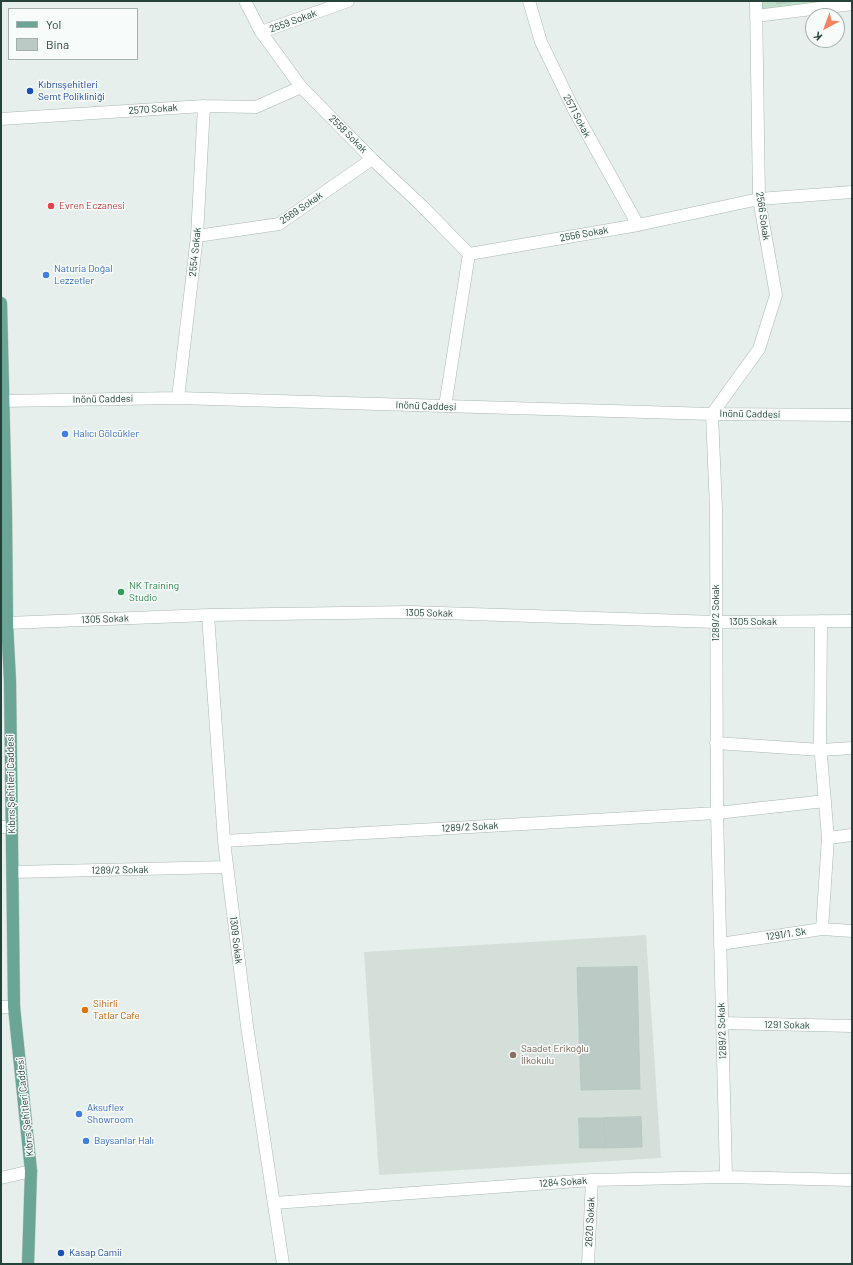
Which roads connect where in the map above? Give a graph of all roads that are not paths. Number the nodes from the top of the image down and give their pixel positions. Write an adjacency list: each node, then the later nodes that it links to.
1 (245, 1): 7 (street, 2558 Sokak)
2 (348, 1): 7 (street, 2559 Sokak)
3 (529, 1): 14 (street, 2571 Sokak)
4 (756, 1): 6 (street, 2566 Sokak)
5 (852, 4): 6 (street)
6 (756, 16): 13 (street, 2566 Sokak)
7 (261, 32): 8 (street, 2558 Sokak)
8 (301, 87): 9 (street, 2570 Sokak); 11 (street, 2558 Sokak)
9 (204, 106): 10 (street, 2570 Sokak); 15 (street, 2554 Sokak)
10 (1, 118)
11 (372, 159): 15 (street, 2569 Sokak); 16 (street, 2558 Sokak)
12 (852, 192): 13 (street, 2556 Sokak)
13 (760, 199): 14 (street, 2556 Sokak); 21 (street, 2566 Sokak)
14 (638, 224): 16 (street, 2556 Sokak)
15 (197, 236): 18 (street, 2554 Sokak)
16 (469, 254): 20 (street)
17 (1, 303): 19 (main road, Kıbrıs Şehitleri Caddesi)
18 (178, 398): 19 (street, Inönü Caddesi); 20 (street, Inönü Caddesi)
19 (2, 401): 27 (main road, Kıbrıs Şehitleri Caddesi)
20 (445, 406): 21 (street, Inönü Caddesi)
21 (712, 414): 22 (street, Inönü Caddesi); 24 (street, 1289/2 Sokak)
22 (852, 415)
23 (208, 615): 24 (street, 1305 Sokak); 27 (street, 1305 Sokak); 37 (street, 1309 Sokak)
24 (716, 622): 25 (street, 1305 Sokak); 29 (street, 1289/2 Sokak)
25 (821, 622): 26 (street, 1305 Sokak); 31 (street)
26 (852, 622)
27 (7, 623): 28 (main road, Kıbrıs Şehitleri Caddesi)
28 (6, 681): 34 (main road, Kıbrıs Şehitleri Caddesi)
29 (716, 743): 31 (street); 33 (street, 1289/2 Sokak)
30 (852, 748): 31 (street)
31 (821, 750): 32 (street)
32 (825, 801): 33 (street); 36 (street)
33 (717, 813): 37 (street, 1289/2 Sokak); 42 (street, 1289/2 Sokak)
34 (6, 827): 39 (main road, Kıbrıs Şehitleri Caddesi)
35 (852, 835): 36 (street)
36 (828, 838): 40 (street)
37 (224, 841): 38 (street, 1309 Sokak)
38 (227, 867): 39 (street, 1289/2 Sokak); 52 (street, 1309 Sokak)
39 (13, 872): 44 (main road, Kıbrıs Şehitleri Caddesi)
40 (822, 929): 41 (street, 1291/1. Sk); 42 (street, 1291/1. Sk)
41 (852, 931)
42 (720, 944): 45 (street, 1289/2 Sokak)
43 (1, 1007): 44 (street)
44 (14, 1007): 47 (main road, Kıbrıs Şehitleri Caddesi)
45 (722, 1023): 46 (street, 1291 Sokak); 48 (street, 1289/2 Sokak)
46 (852, 1026)
47 (31, 1171): 49 (street); 53 (main road, Kıbrıs Şehitleri Caddesi)
48 (726, 1177): 50 (street, 1284 Sokak); 51 (street, 1284 Sokak)
49 (1, 1178)
50 (592, 1180): 52 (street, 1284 Sokak); 55 (street, 2620 Sokak)
51 (852, 1180)
52 (274, 1203): 54 (street, 1309 Sokak)
53 (28, 1264)
54 (283, 1264)
55 (588, 1264)

